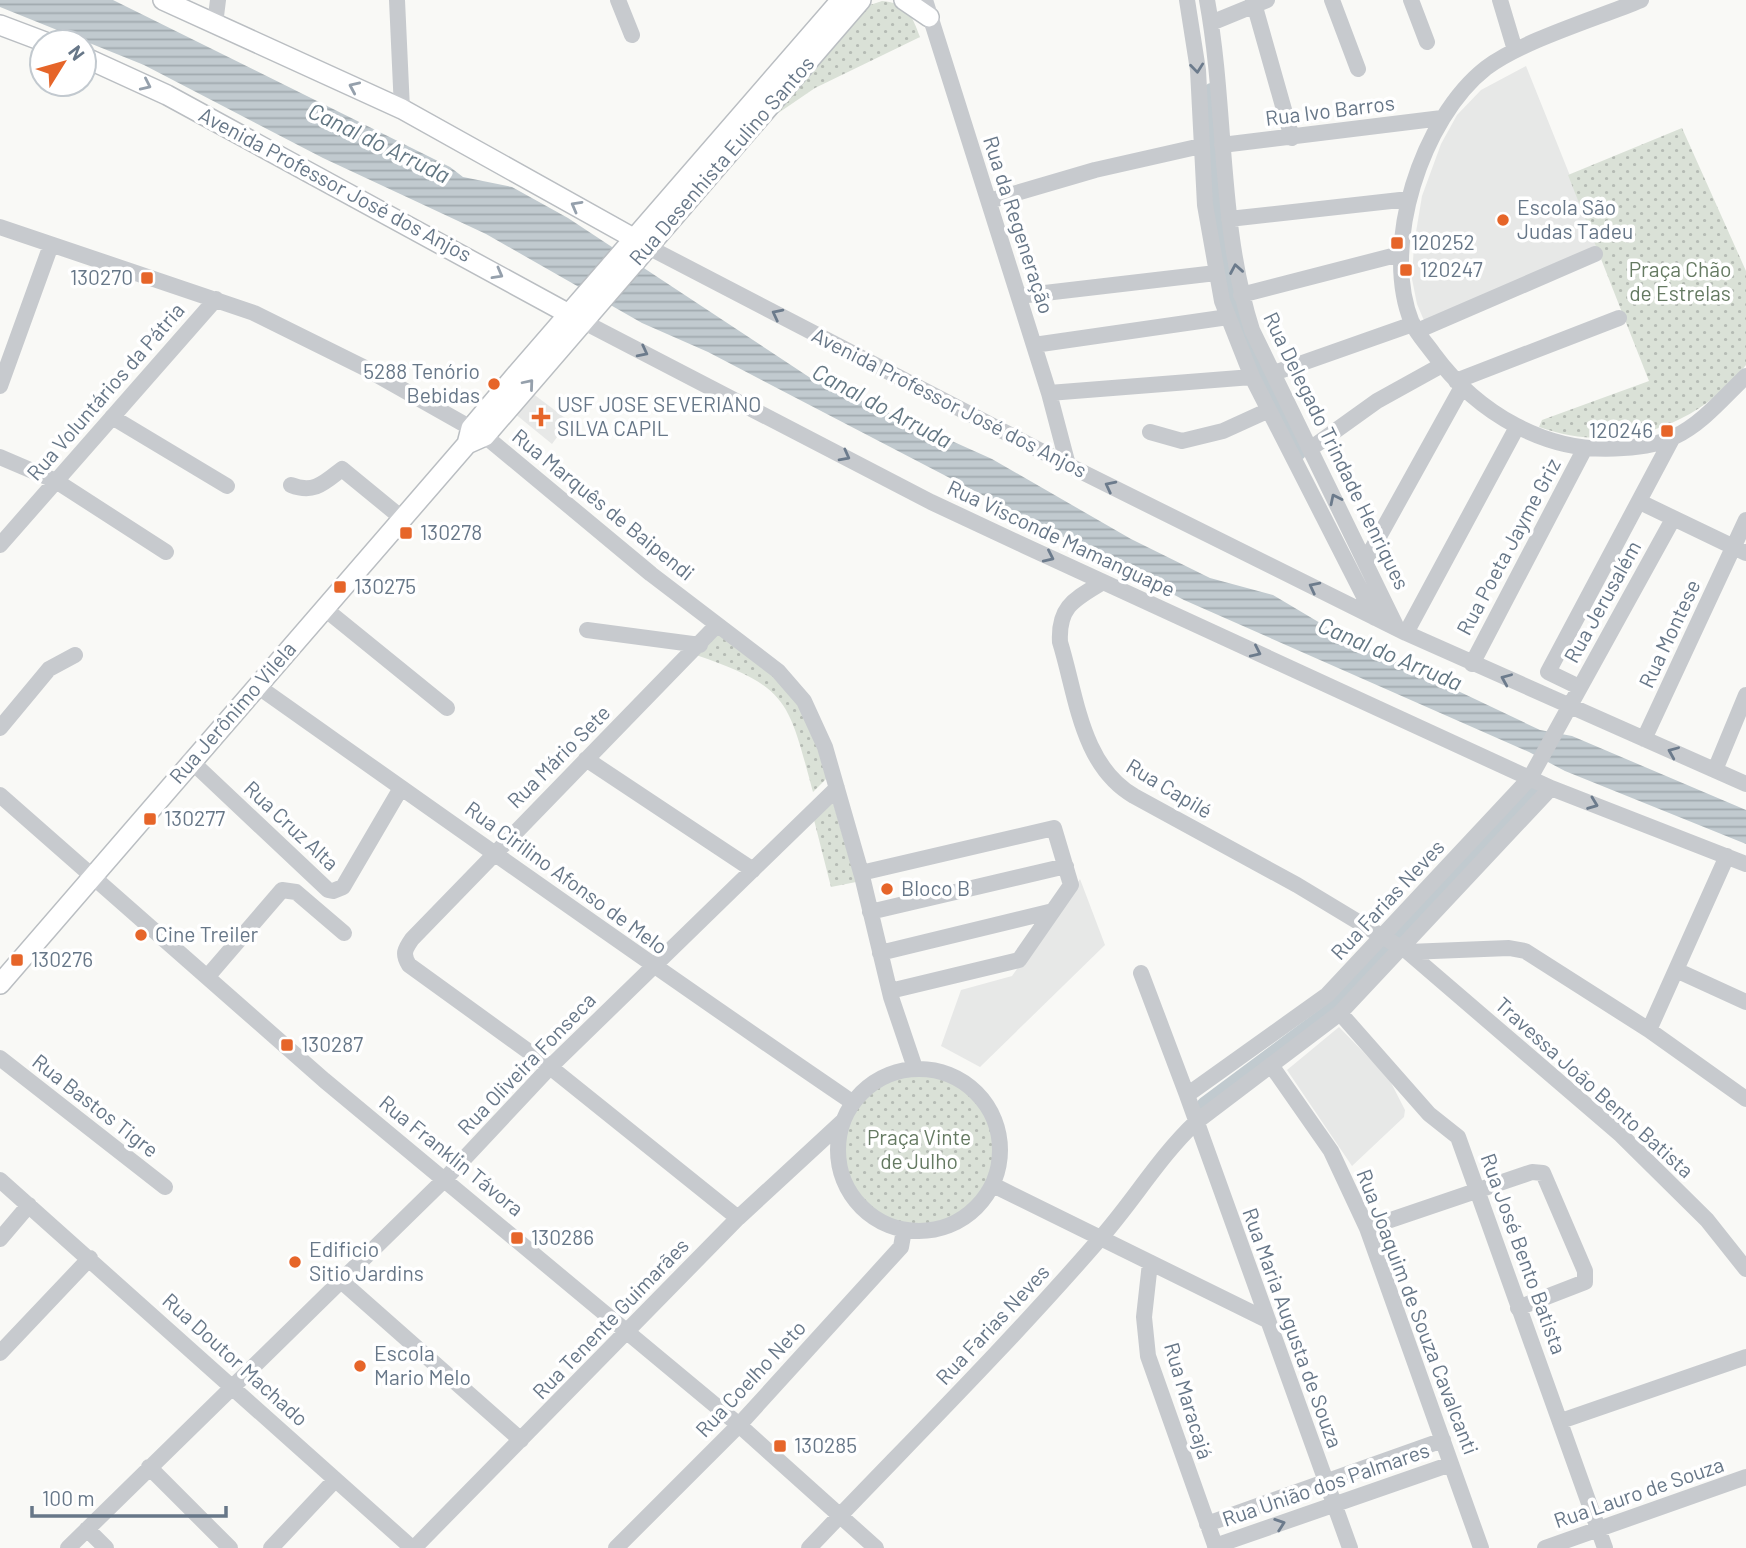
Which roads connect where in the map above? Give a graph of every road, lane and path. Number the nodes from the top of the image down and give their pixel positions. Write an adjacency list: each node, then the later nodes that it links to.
1 (163, 0): 15 (main road, Avenida Professor José dos Anjos)
2 (218, 0): 18 (street)
3 (397, 0): 26 (street)
4 (618, 0): 20 (street)
5 (841, 0): 36 (main road, Rua Desenhista Eulino Santos)
6 (861, 0): 36 (main road, Rua Desenhista Eulino Santos)
7 (905, 0): 16 (main road)
8 (1187, 0): 30 (street, Rua Delegado Trindade Henriques, one-way to 30)
9 (1207, 0): 17 (street, Rua Delegado Trindade Henriques)
10 (1332, 0): 25 (street)
11 (1411, 0): 22 (street)
12 (1500, 0): 23 (street)
13 (1641, 0): 23 (street)
14 (1258, 2): 17 (street); 28 (street)
15 (196, 8): 18 (main road, Avenida Professor José dos Anjos)
16 (927, 8): 32 (street, Rua da Regeneração)
17 (1211, 23): 29 (street, Rua Delegado Trindade Henriques)
18 (215, 24): 26 (main road, Avenida Professor José dos Anjos, one-way to 18)
19 (0, 25): 21 (main road)
20 (632, 35)
21 (28, 36)
22 (1427, 42)
23 (1515, 50): 27 (street)
24 (98, 63): 43 (main road, Avenida Professor José dos Anjos, one-way to 43)
25 (1357, 69)
26 (402, 108): 36 (main road, Avenida Professor José dos Anjos, one-way to 26)
27 (1442, 118): 28 (street, Rua Ivo Barros); 31 (street)
28 (1292, 138): 29 (street, Rua Ivo Barros)
29 (1222, 145): 33 (street, Rua Delegado Trindade Henriques)
30 (1201, 146): 32 (street); 39 (street, Rua Delegado Trindade Henriques)
31 (1409, 199): 33 (street); 37 (street)
32 (989, 201): 41 (street, Rua da Regeneração)
33 (1229, 219): 40 (street, Rua Delegado Trindade Henriques, one-way to 33)
34 (0, 226): 35 (street, Rua Marquês de Baipendi)
35 (51, 245): 42 (street, Rua Marquês de Baipendi); 53 (street)
36 (638, 247): 43 (main road, Rua Desenhista Eulino Santos); 64 (street, Avenida Professor José dos Anjos, one-way to 36)
37 (1400, 254): 40 (street); 46 (street)
38 (1595, 254): 46 (street)
39 (1216, 273): 41 (street); 44 (street, Rua Delegado Trindade Henriques)
40 (1241, 295): 49 (street, Rua Delegado Trindade Henriques)
41 (1019, 296): 47 (street, Rua da Regeneração)
42 (216, 299): 56 (street, Rua Voluntários da Pátria); 59 (street, Rua Marquês de Baipendi)
43 (582, 311): 59 (main road, Rua Jerônimo Vilela); 76 (street, Rua Visconde Mamanguape, one-way to 76)
44 (1228, 317): 47 (street); 51 (street, Rua Delegado Trindade Henriques)
45 (1619, 318): 52 (street)
46 (1415, 327): 48 (street); 49 (street)
47 (1034, 345): 54 (street, Rua da Regeneração)
48 (1442, 365): 52 (street); 61 (street)
49 (1274, 373): 61 (street, Rua Delegado Trindade Henriques)
50 (1746, 376): 60 (street)
51 (1252, 377): 54 (street); 55 (street, Rua Delegado Trindade Henriques)
52 (1459, 384): 57 (street); 75 (street)
53 (0, 386)
54 (1049, 393): 64 (street, Rua da Regeneração)
55 (1269, 410): 58 (street); 78 (street, Rua Delegado Trindade Henriques)
56 (112, 416): 65 (street, Rua Voluntários da Pátria); 67 (street)
57 (1517, 427): 62 (street); 81 (street)
58 (1150, 432)
59 (474, 436): 69 (main road, Rua Jerônimo Vilela); 79 (street, Rua Marquês de Baipendi)
60 (1674, 438): 62 (street); 68 (street)
61 (1310, 449): 75 (street, Rua Delegado Trindade Henriques, one-way to 61)
62 (1584, 450): 84 (street, Rua Poeta Jayme Griz)
63 (0, 457): 65 (street)
64 (1068, 465): 78 (street, Avenida Professor José dos Anjos, one-way to 64)
65 (56, 481): 72 (street, Rua Voluntários da Pátria); 74 (street)
66 (291, 485): 69 (street)
67 (227, 486)
68 (1640, 502): 70 (street); 86 (street)
69 (403, 519): 77 (main road, Rua Jerônimo Vilela)
70 (1673, 519): 73 (street); 86 (street, Rua Jerusalém)
71 (1746, 520): 73 (street, Rua Montese)
72 (0, 545)
73 (1740, 550): 91 (street, Rua Montese)
74 (166, 552)
75 (1366, 560): 81 (street, Rua Delegado Trindade Henriques)
76 (1103, 582): 95 (street, Rua Visconde Mamanguape, one-way to 95); 111 (street, Rua Capilé)
77 (325, 609): 85 (main road, Rua Jerônimo Vilela); 88 (street)
78 (1375, 618): 81 (street, Avenida Professor José dos Anjos)
79 (717, 625): 82 (street, Rua Mário Sete); 98 (street, Rua Marquês de Baipendi)
80 (587, 630): 82 (street)
81 (1402, 631): 84 (street, Avenida Professor José dos Anjos)
82 (700, 645): 92 (street, Rua Mário Sete)
83 (75, 655): 90 (street)
84 (1472, 664): 89 (street, Avenida Professor José dos Anjos, one-way to 84)
85 (256, 685): 93 (main road, Rua Jerônimo Vilela); 97 (street, Rua Cirilino Afonso de Melo)
86 (1579, 687): 89 (street, Rua Jerusalém)
87 (1746, 695): 94 (street)
88 (447, 708)
89 (1565, 713): 91 (street, Avenida Professor José dos Anjos); 95 (street)
90 (0, 728)
91 (1644, 739): 94 (street, Avenida Professor José dos Anjos, one-way to 91)
92 (586, 759): 101 (street, Rua Mário Sete); 105 (street)
93 (190, 760): 97 (street, Rua Cruz Alta); 107 (main road, Rua Jerônimo Vilela)
94 (1715, 770): 96 (street, Avenida Professor José dos Anjos)
95 (1533, 772): 99 (street); 111 (street, Rua Farias Neves)
96 (1746, 784)
97 (401, 788): 101 (street, Rua Cirilino Afonso de Melo)
98 (837, 788): 105 (street, Rua Oliveira Fonseca); 106 (street, Rua Marquês de Baipendi)
99 (1551, 788): 102 (street, one-way to 102); 111 (street, Rua Farias Neves)
100 (0, 794): 107 (street, Rua Franklin Távora)
101 (495, 852): 113 (street, Rua Cirilino Afonso de Melo); 124 (street, Rua Mário Sete)
102 (1727, 856): 103 (street); 114 (street)
103 (1746, 864)
104 (1066, 866): 106 (street); 108 (street); 109 (street)
105 (752, 870): 113 (street, Rua Oliveira Fonseca)
106 (861, 873): 109 (street, Rua Marquês de Baipendi)
107 (92, 877): 116 (street, Rua Franklin Távora); 117 (main road, Rua Jerônimo Vilela)
108 (1053, 911): 112 (street); 118 (street)
109 (870, 912): 112 (street, Rua Marquês de Baipendi)
110 (344, 933): 116 (street)
111 (1397, 944): 120 (street, Rua Farias Neves); 121 (street); 126 (street, Rua Farias Neves); 144 (street, Travessa João Bento Batista)
112 (880, 953): 118 (street, Rua Marquês de Baipendi)
113 (653, 967): 124 (street, Rua Oliveira Fonseca); 128 (street, Rua Cirilino Afonso de Melo)
114 (1676, 970): 119 (street); 121 (street)
115 (1140, 973): 126 (street)
116 (208, 976): 131 (street, Rua Franklin Távora)
117 (1, 979)
118 (890, 991): 125 (street, Rua Marquês de Baipendi)
119 (1746, 1002)
120 (1340, 1013): 123 (street, Rua Farias Neves); 135 (street, Rua José Bento Batista)
121 (1649, 1030): 127 (street)
122 (0, 1058): 134 (street, Rua Bastos Tigre)
123 (1271, 1065): 130 (street, Rua Farias Neves); 138 (street, Rua Joaquim de Souza Cavalcanti)
124 (550, 1067): 131 (street, Rua Oliveira Fonseca); 137 (street)
125 (915, 1068): 128 (street); 133 (street)
126 (1187, 1095): 130 (street)
127 (1746, 1099)
128 (852, 1102): 129 (street)
129 (842, 1122): 137 (street, Rua Tenente Guimarães); 139 (street)
130 (1196, 1122): 140 (street, Rua Farias Neves); 147 (street, Rua Maria Augusta de Souza)
131 (446, 1178): 145 (street, Rua Oliveira Fonseca); 148 (street, Rua Franklin Távora)
132 (0, 1180): 136 (street, Rua Doutor Machado)
133 (993, 1185): 139 (street); 140 (street)
134 (164, 1186)
135 (1478, 1190): 138 (street); 146 (street, Rua José Bento Batista); 146 (street)
136 (29, 1205): 141 (street); 142 (street, Rua Doutor Machado)
137 (738, 1218): 148 (street, Rua Tenente Guimarães)
138 (1367, 1228): 155 (street, Rua Joaquim de Souza Cavalcanti)
139 (904, 1230): 153 (street, Rua Coelho Neto)
140 (1100, 1239): 143 (street); 162 (street, Rua Farias Neves)
141 (0, 1240)
142 (90, 1258): 149 (street); 151 (street, Rua Doutor Machado)
143 (1150, 1263): 147 (street); 163 (street, Rua Maracajá)
144 (1746, 1269)
145 (340, 1280): 151 (street, Rua Oliveira Fonseca); 154 (street)
146 (1518, 1308): 152 (street, Rua José Bento Batista)
147 (1267, 1320): 160 (street, Rua Maria Augusta de Souza)
148 (627, 1333): 153 (street, Rua Franklin Távora); 154 (street, Rua Tenente Guimarães)
149 (0, 1353)
150 (1746, 1357): 152 (street)
151 (231, 1385): 157 (street, Rua Oliveira Fonseca); 159 (street, Rua Doutor Machado)
152 (1561, 1421): 165 (street, Rua José Bento Batista)
153 (739, 1425): 162 (street, Rua Franklin Távora); 172 (street, Rua Coelho Neto)
154 (522, 1440): 171 (street, Rua Tenente Guimarães)
155 (1443, 1440): 156 (street, Rua Joaquim de Souza Cavalcanti); 160 (street, Rua União dos Palmares)
156 (1451, 1464): 161 (street, Rua União dos Palmares); 176 (street, Rua Joaquim de Souza Cavalcanti)
157 (149, 1467): 164 (street, Rua Oliveira Fonseca); 169 (street)
158 (1746, 1478): 165 (street, Rua Lauro de Souza)
159 (335, 1480): 170 (street); 171 (street, Rua Doutor Machado)
160 (1325, 1482): 161 (street, Rua Maria Augusta de Souza); 163 (street, Rua União dos Palmares)
161 (1333, 1506): 166 (street, Rua União dos Palmares, one-way to 161); 175 (street, Rua Maria Augusta de Souza)
162 (840, 1516): 173 (street, Rua Farias Neves); 174 (street, Rua Franklin Távora)
163 (1207, 1524): 166 (street, Rua Maracajá)
164 (87, 1530): 167 (street, Rua Oliveira Fonseca); 168 (street)
165 (1598, 1530): 177 (street, Rua Lauro de Souza); 178 (street, Rua José Bento Batista)
166 (1215, 1547)
167 (68, 1548)
168 (106, 1548)
169 (230, 1548)
170 (271, 1548)
171 (413, 1548)
172 (616, 1548)
173 (809, 1548)
174 (876, 1548)
175 (1350, 1548)
176 (1481, 1548)
177 (1545, 1548)
178 (1605, 1548)

